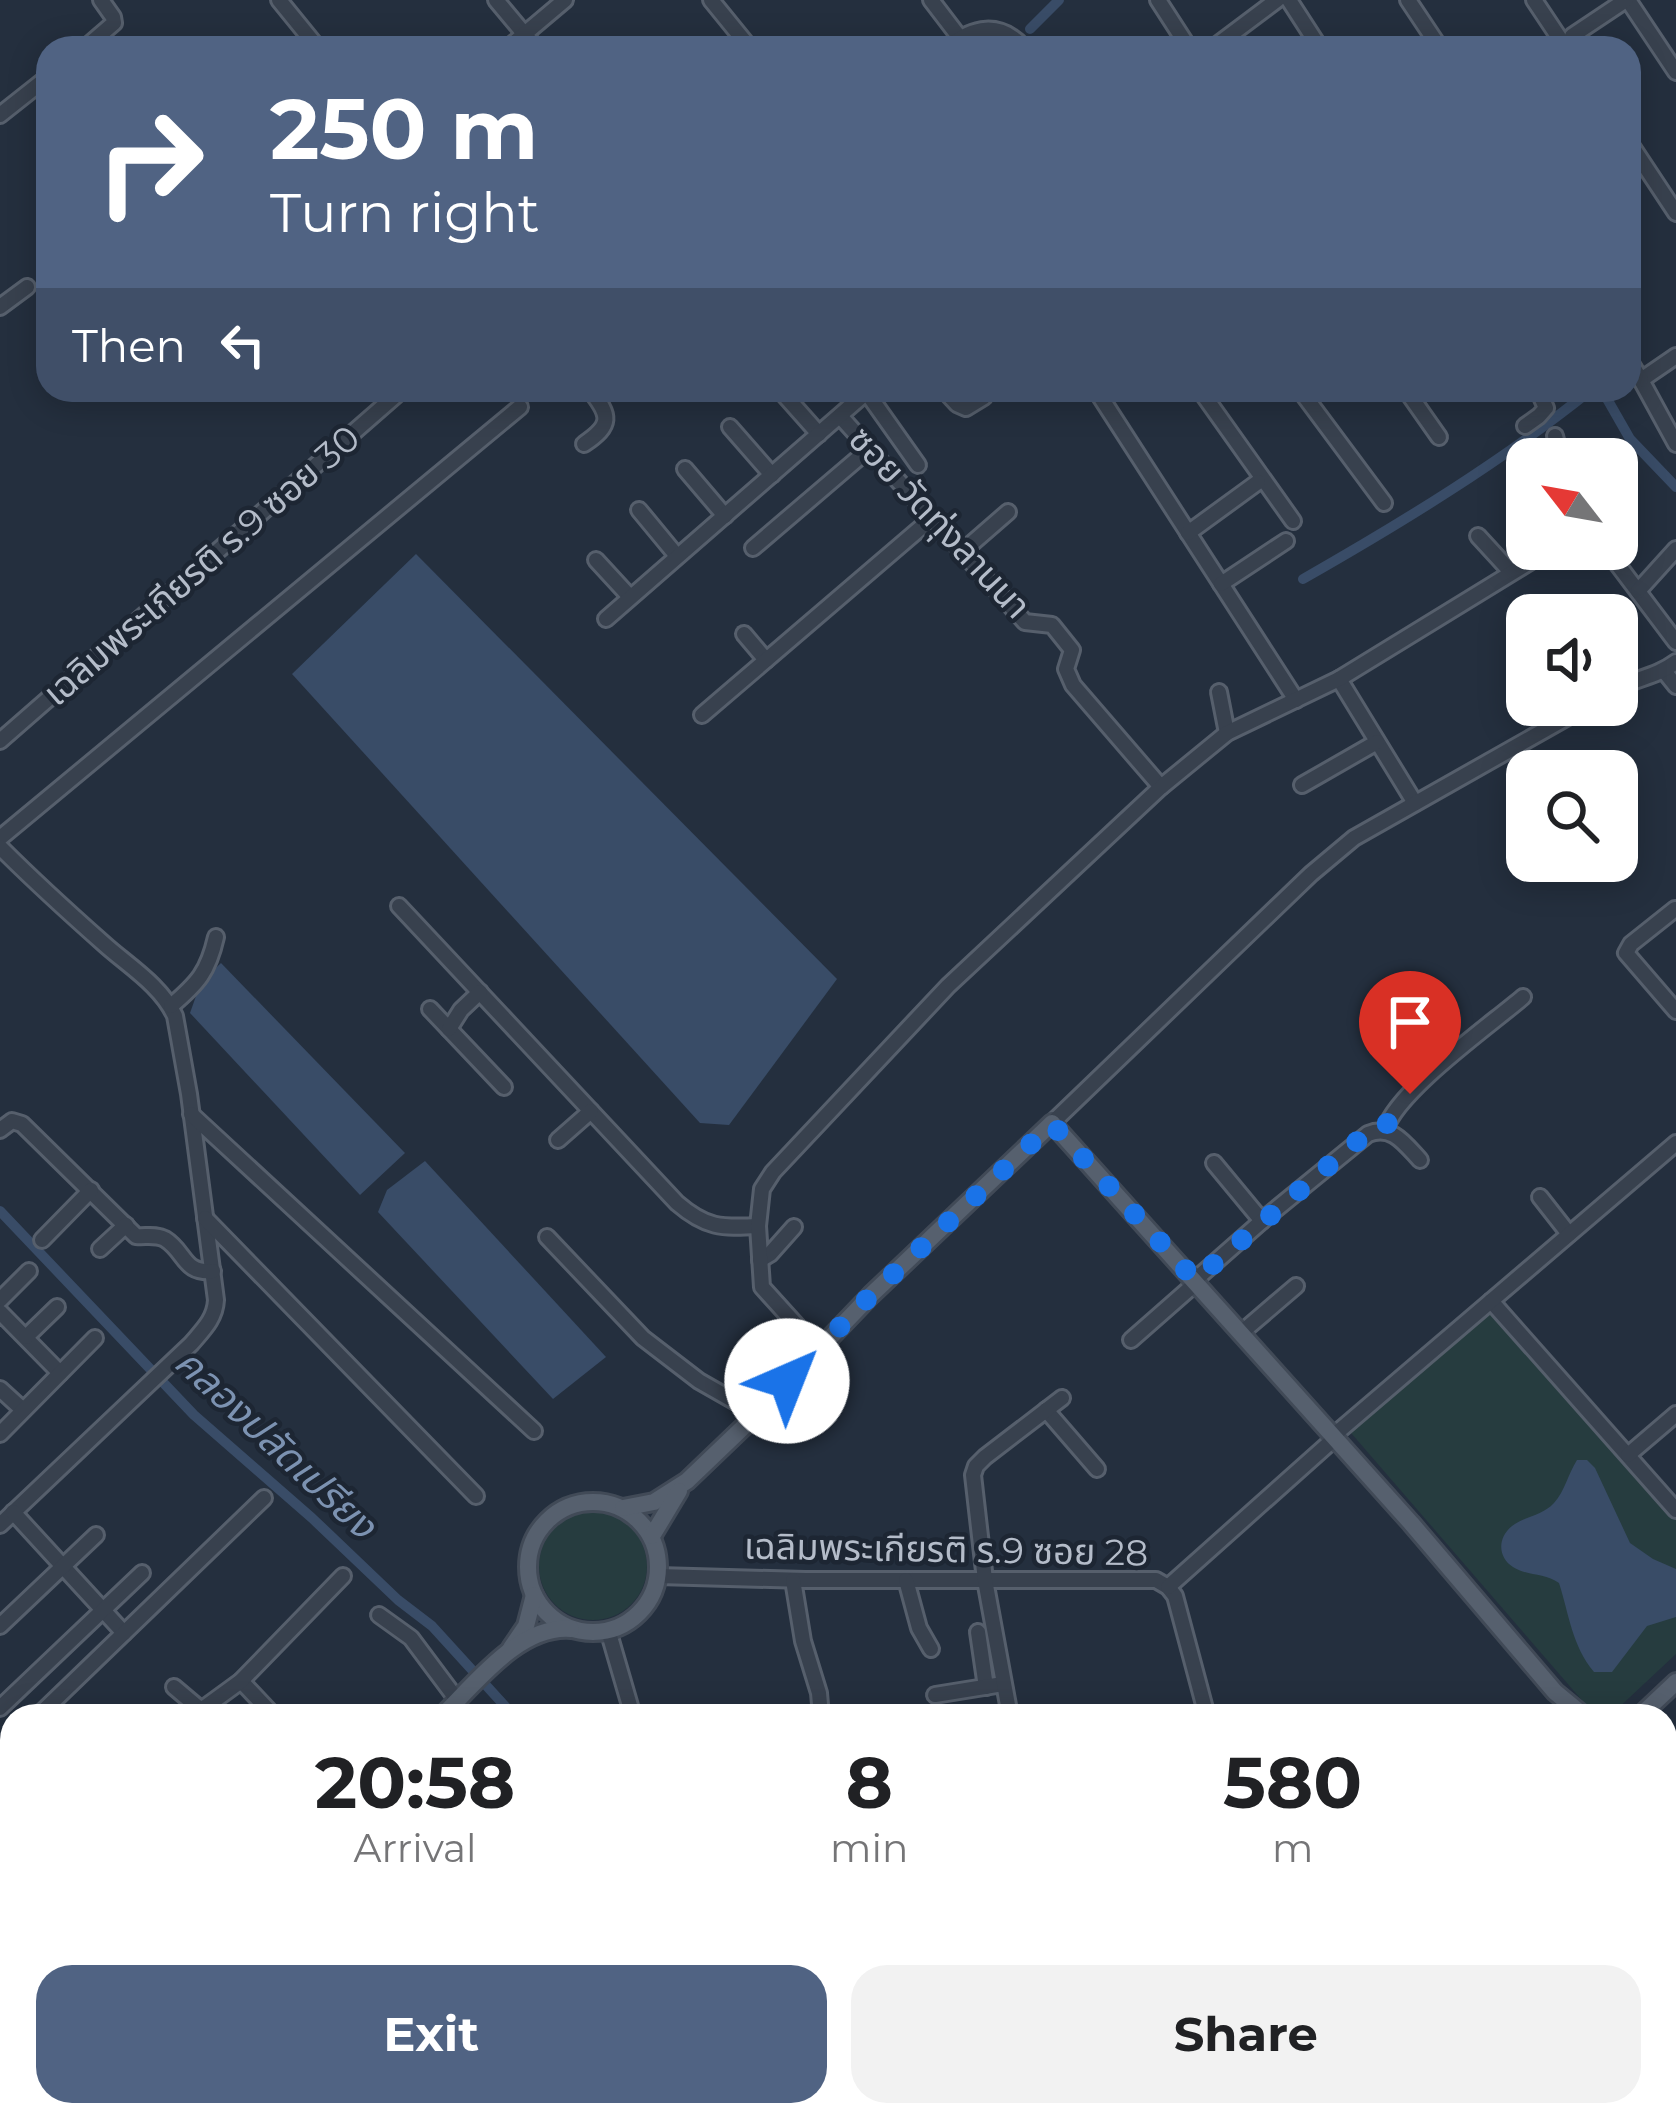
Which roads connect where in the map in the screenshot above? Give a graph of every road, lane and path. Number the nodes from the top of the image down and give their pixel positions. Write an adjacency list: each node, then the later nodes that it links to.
1 (101, 0): 14 (street)
2 (278, 0): 15 (street)
3 (496, 0): 13 (street)
4 (565, 0): 13 (street)
5 (711, 0): 17 (street)
6 (931, 0): 18 (street)
7 (1158, 0): 21 (street)
8 (1277, 0): 22 (street)
9 (1289, 0): 23 (street)
10 (1408, 0): 24 (street)
11 (1534, 0): 25 (street)
12 (1627, 0): 26 (street); 27 (street)
13 (525, 34): 16 (street)
14 (98, 36)
15 (309, 36)
16 (523, 36)
17 (740, 36)
18 (952, 36)
19 (967, 36): 20 (street)
20 (1008, 36)
21 (1181, 36)
22 (1229, 36)
23 (1312, 36)
24 (1432, 36)
25 (1564, 36)
26 (1577, 36)
27 (1676, 72)
28 (36, 86): 29 (street)
29 (0, 115)
30 (1641, 160): 31 (street)
31 (1676, 213)
32 (27, 287): 33 (street)
33 (0, 307)
34 (1676, 356): 35 (street)
35 (1641, 380): 52 (street)
36 (388, 402): 92 (street, เฉลิมพระเกียรติ ร.9 ซอย 30)
37 (599, 402): 53 (street)
38 (791, 402): 50 (street)
39 (855, 402): 47 (street)
40 (874, 402): 55 (street)
41 (1104, 402): 65 (street)
42 (1209, 402): 64 (street)
43 (1309, 402): 59 (street)
44 (1414, 402): 51 (street)
45 (1543, 402): 48 (street)
46 (520, 407): 97 (street)
47 (840, 416): 50 (street); 54 (street, ซอย วัดทุ่งลานนา)
48 (1525, 426)
49 (730, 427): 57 (street)
50 (819, 434): 57 (street)
51 (1439, 437)
52 (1675, 439)
53 (584, 445)
54 (868, 448): 63 (street, ซอย วัดทุ่งลานนา); 68 (street)
55 (917, 465)
56 (685, 469): 62 (street)
57 (772, 475): 62 (street)
58 (1258, 482): 65 (street)
59 (1384, 503)
60 (639, 510): 71 (street)
61 (1008, 512): 70 (street)
62 (724, 516): 71 (street)
63 (932, 519): 70 (street, ซอย วัดทุ่งลานนา); 82 (street)
64 (1293, 520)
65 (1188, 533): 76 (street)
66 (1478, 536): 75 (street)
67 (1286, 542): 76 (street)
68 (753, 548)
69 (1676, 549): 77 (street)
70 (962, 553): 95 (street, ซอย วัดทุ่งลานนา)
71 (677, 556): 78 (street)
72 (596, 560): 78 (street)
73 (1514, 570): 75 (street)
74 (1622, 570): 77 (street)
75 (1511, 572): 84 (street)
76 (1221, 584): 88 (street)
77 (1638, 591): 81 (street)
78 (630, 597): 79 (street)
79 (606, 619)
80 (744, 634): 82 (street)
81 (1676, 642)
82 (766, 660): 89 (street)
83 (1670, 667): 85 (street); 86 (street)
84 (1339, 679): 88 (street); 93 (street)
85 (1638, 680)
86 (1676, 686)
87 (1220, 692): 91 (street)
88 (1296, 700): 91 (street)
89 (702, 715)
90 (1552, 726): 96 (street)
91 (1227, 733): 95 (street)
92 (0, 741)
93 (1376, 742): 94 (street); 96 (street)
94 (1302, 784)
95 (1161, 788): 123 (street)
96 (1415, 803): 111 (street)
97 (0, 838)
98 (0, 847): 104 (street)
99 (399, 906): 102 (street)
100 (1675, 909): 106 (street)
101 (216, 937): 104 (street)
102 (480, 992): 107 (street); 109 (street)
103 (1523, 998): 113 (street)
104 (171, 1006): 110 (street)
105 (430, 1009): 107 (street)
106 (1676, 1011)
107 (449, 1029): 108 (street)
108 (504, 1088)
109 (591, 1112): 114 (street); 123 (street)
110 (191, 1114): 120 (street); 150 (street)
111 (1052, 1124): 132 (main road); 142 (main road)
112 (0, 1130): 118 (street)
113 (1385, 1130): 116 (street); 121 (street)
114 (558, 1140)
115 (1676, 1143): 125 (street)
116 (1420, 1160)
117 (1214, 1163): 121 (street)
118 (91, 1190): 122 (street); 127 (street)
119 (1540, 1197): 125 (street)
120 (205, 1218): 131 (street); 156 (street)
121 (1262, 1221): 132 (street)
122 (126, 1225): 128 (street); 131 (street)
123 (758, 1226): 129 (street)
124 (794, 1227): 129 (street)
125 (1569, 1234): 135 (street)
126 (548, 1237): 148 (street)
127 (42, 1240)
128 (100, 1249)
129 (760, 1260): 142 (street)
130 (29, 1271): 134 (street)
131 (213, 1271): 160 (street)
132 (1196, 1281): 138 (main road); 141 (street)
133 (1296, 1286): 138 (street)
134 (0, 1300)
135 (1491, 1301): 152 (street); 153 (street)
136 (57, 1307): 139 (street)
137 (0, 1312): 139 (street)
138 (1241, 1333): 152 (main road)
139 (26, 1337): 143 (street)
140 (95, 1338): 143 (street)
141 (1131, 1340)
142 (818, 1348): 148 (main road)
143 (60, 1373): 146 (street)
144 (0, 1388): 146 (street)
145 (1062, 1399): 147 (street)
146 (22, 1410): 151 (street)
147 (1046, 1410): 154 (street); 169 (street)
148 (757, 1414): 155 (main road)
149 (1676, 1414): 153 (street)
150 (534, 1431)
151 (0, 1434)
152 (1334, 1437): 170 (street); 198 (main road)
153 (1628, 1455): 159 (street)
154 (1097, 1468)
155 (687, 1481): 158 (main road); 162 (main road)
156 (476, 1496)
157 (264, 1498): 178 (street)
158 (623, 1508): 162 (main road); 171 (main road)
159 (1676, 1510)
160 (4, 1520): 163 (street)
161 (96, 1535): 163 (street)
162 (652, 1537): 166 (main road)
163 (62, 1567): 172 (street); 174 (street)
164 (142, 1573): 172 (street)
165 (343, 1576): 181 (street)
166 (658, 1576): 167 (street, เฉลิมพระเกียรติ ร.9 ซอย 28); 176 (main road)
167 (793, 1580): 168 (street, เฉลิมพระเกียรติ ร.9 ซอย 28); 195 (street)
168 (906, 1580): 169 (street, เฉลิมพระเกียรติ ร.9 ซอย 28); 179 (street)
169 (985, 1580): 170 (street, เฉลิมพระเกียรติ ร.9 ซอย 28); 183 (street)
170 (1168, 1587): 197 (street, เฉลิมพระเกียรติ ร.9 ซอย 28)
171 (535, 1595): 175 (main road); 180 (main road)
172 (104, 1609): 178 (street); 188 (street)
173 (379, 1616): 187 (street)
174 (0, 1626)
175 (574, 1629): 176 (main road); 180 (main road)
176 (608, 1630): 194 (street)
177 (978, 1632): 185 (street)
178 (124, 1634): 189 (street)
179 (931, 1649)
180 (508, 1653): 187 (main road)
181 (241, 1681): 191 (street); 192 (street)
182 (1676, 1682): 199 (main road)
183 (1004, 1684): 185 (street); 196 (street)
184 (174, 1687): 190 (street)
185 (986, 1687): 186 (street)
186 (935, 1695)
187 (463, 1696): 193 (main road)
188 (4, 1704)
189 (51, 1704)
190 (190, 1704)
191 (208, 1704)
192 (263, 1704)
193 (455, 1704)
194 (630, 1704)
195 (820, 1704)
196 (1008, 1704)
197 (1204, 1704)
198 (1571, 1704)
199 (1653, 1704)

